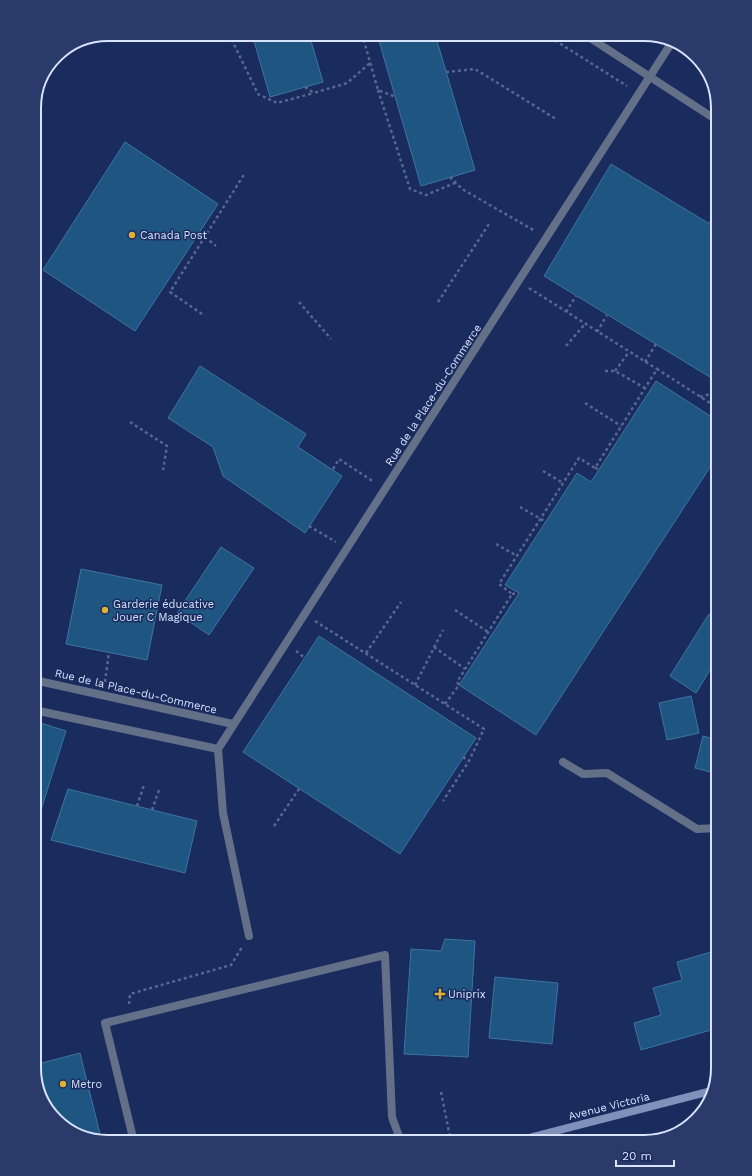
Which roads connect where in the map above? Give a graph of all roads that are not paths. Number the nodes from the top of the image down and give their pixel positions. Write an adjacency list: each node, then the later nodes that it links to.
1 (595, 41): 3 (street)
2 (669, 46): 3 (street, Rue de la Place-du-Commerce)
3 (650, 77): 4 (street); 7 (street, Rue de la Place-du-Commerce)
4 (711, 116)
5 (41, 682): 7 (street, Rue de la Place-du-Commerce)
6 (41, 711): 8 (street)
7 (233, 724): 8 (street, Rue de la Place-du-Commerce)
8 (218, 749): 11 (street)
9 (563, 762): 10 (street)
10 (711, 828)
11 (249, 936)
12 (706, 1092): 15 (main road, Avenue Victoria)
13 (132, 1135): 14 (street)
14 (398, 1135)
15 (540, 1135)

